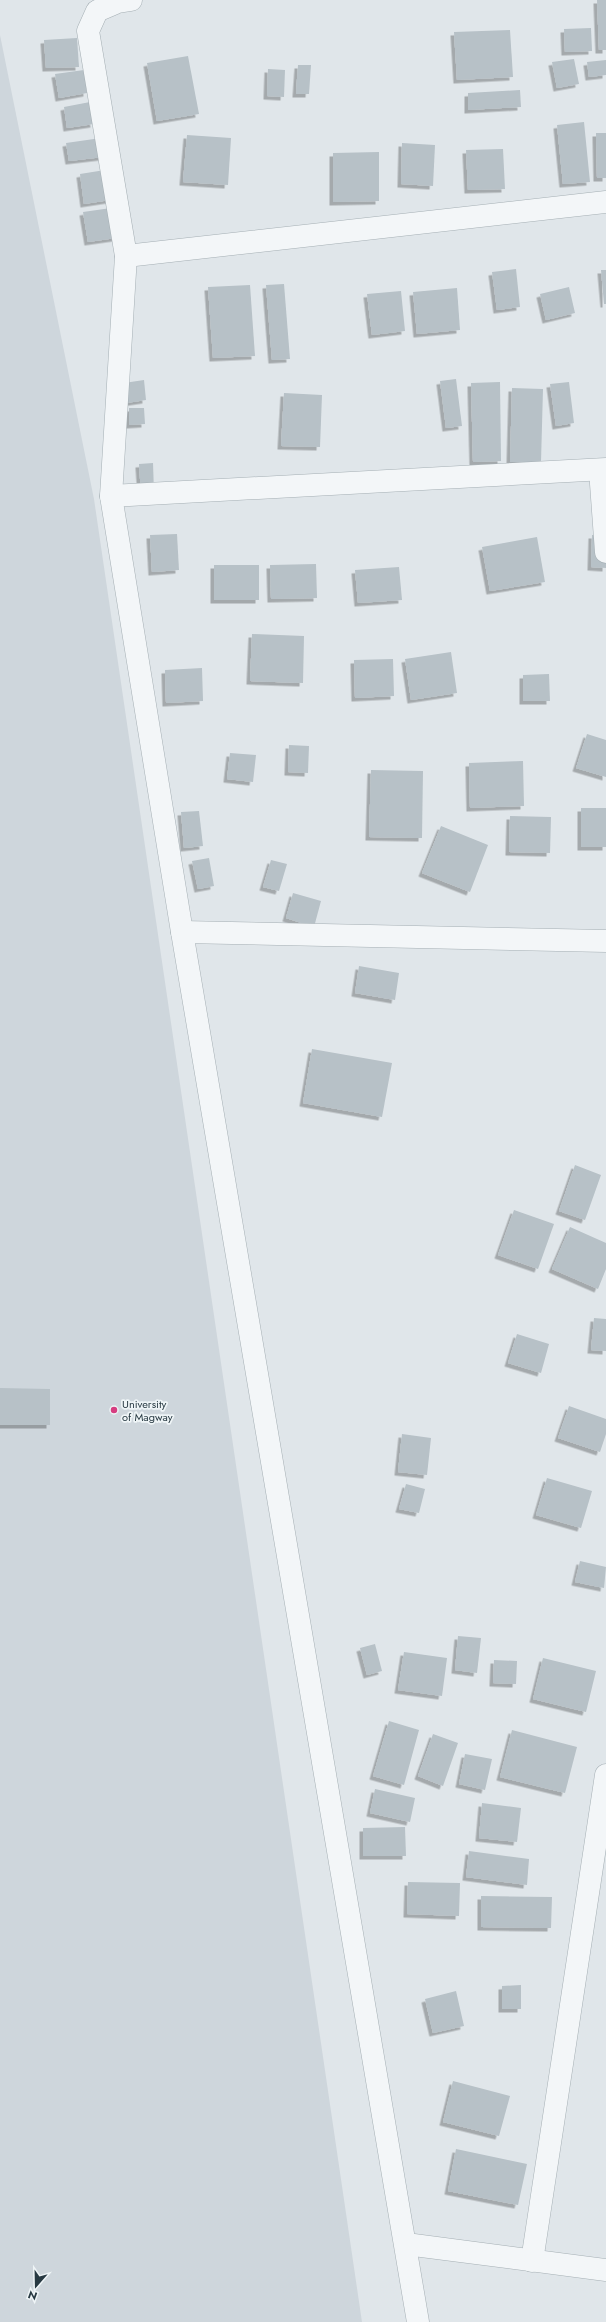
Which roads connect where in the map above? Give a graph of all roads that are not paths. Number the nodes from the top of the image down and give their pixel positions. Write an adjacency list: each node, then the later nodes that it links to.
1 (131, 0): 3 (street)
2 (606, 202): 3 (street)
3 (126, 256): 5 (street)
4 (603, 470): 5 (street); 6 (street)
5 (112, 496): 7 (street)
6 (606, 552)
7 (182, 932): 8 (street); 10 (street)
8 (606, 941)
9 (606, 1775): 11 (street)
10 (406, 2244): 11 (street); 13 (street)
11 (532, 2261): 12 (street)
12 (606, 2270)
13 (418, 2322)

